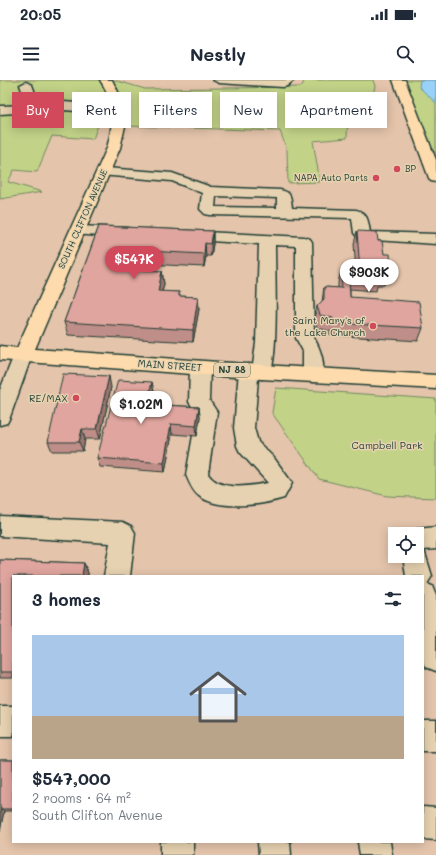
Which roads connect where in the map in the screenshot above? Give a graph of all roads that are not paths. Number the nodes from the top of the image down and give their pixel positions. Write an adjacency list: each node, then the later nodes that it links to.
1 (106, 80): 7 (main road, SOUTH CLIFTON AVENUE)
2 (219, 80): 3 (street)
3 (288, 80)
4 (399, 80): 12 (main road)
5 (26, 85): 6 (street)
6 (30, 92)
7 (113, 92)
8 (12, 109): 9 (street)
9 (0, 110)
10 (118, 128): 11 (main road, SOUTH CLIFTON AVENUE)
11 (104, 172): 13 (main road, SOUTH CLIFTON AVENUE); 16 (street)
12 (436, 178)
13 (78, 231): 14 (street); 19 (main road, SOUTH CLIFTON AVENUE)
14 (141, 234)
15 (165, 235): 17 (street)
16 (436, 239)
17 (267, 240): 21 (street); 22 (street)
18 (0, 353): 19 (main road, MAIN STREET / NJ 88)
19 (23, 355): 20 (main road, MAIN STREET / NJ 88); 24 (street)
20 (200, 368): 21 (main road, MAIN STREET / NJ 88); 21 (street)
21 (255, 372): 22 (main road, MAIN STREET / NJ 88)
22 (313, 375): 23 (main road, MAIN STREET / NJ 88)
23 (436, 382)
24 (0, 417)
25 (0, 526): 29 (street)
26 (436, 538): 27 (street)
27 (424, 539)
28 (416, 563): 30 (street)
29 (117, 575)
30 (419, 575)
31 (424, 600): 32 (street)
32 (436, 657)
33 (0, 721): 34 (street)
34 (12, 721)
35 (424, 736): 36 (street)
36 (436, 736)
37 (424, 823): 38 (street)
38 (436, 824)
39 (177, 843): 42 (street)
40 (274, 843): 43 (street)
41 (374, 843): 44 (street)
42 (177, 855)
43 (275, 855)
44 (376, 855)

